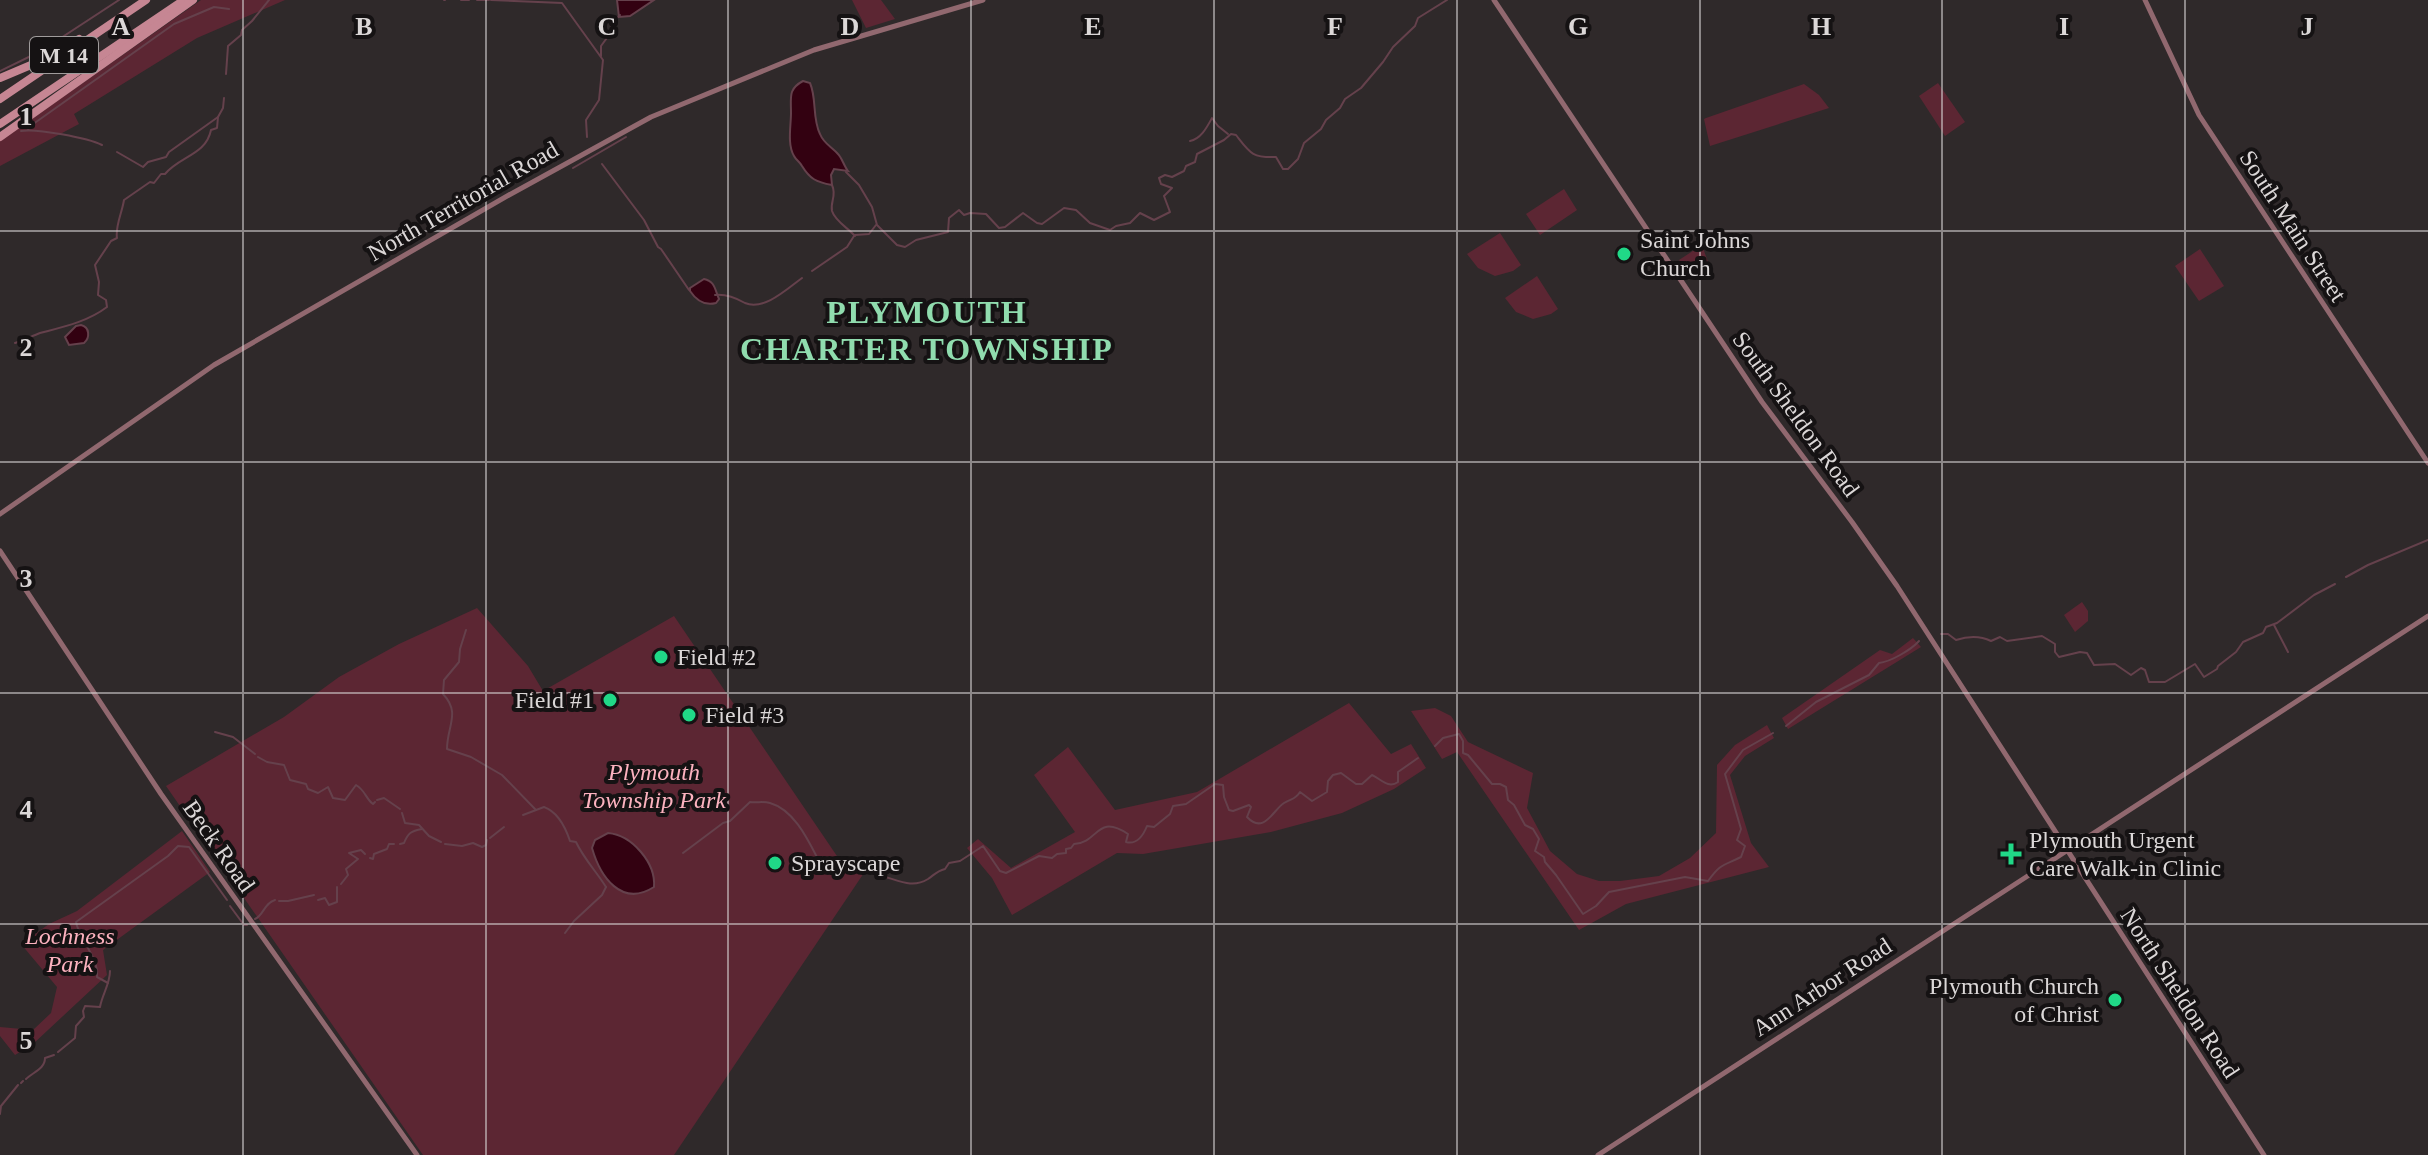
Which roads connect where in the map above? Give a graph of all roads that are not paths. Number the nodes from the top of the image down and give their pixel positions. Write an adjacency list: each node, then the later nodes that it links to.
1 (146, 0): 7 (highway, M 14)
2 (184, 0): 10 (highway, M 14)
3 (193, 0): 11 (highway)
4 (983, 0): 13 (main road, North Territorial Road)
5 (1494, 0): 16 (main road, South Sheldon Road)
6 (2145, 0): 12 (main road, South Main Street)
7 (128, 11): 8 (highway); 9 (highway, M 14)
8 (0, 78)
9 (0, 99)
10 (0, 124)
11 (0, 137)
12 (2428, 463)
13 (0, 514)
14 (0, 551): 17 (main road, Beck Road)
15 (2428, 616): 16 (main road, Ann Arbor Road)
16 (2067, 850): 18 (main road, Ann Arbor Road); 19 (main road, North Sheldon Road)
17 (417, 1155)
18 (1598, 1155)
19 (2264, 1155)

